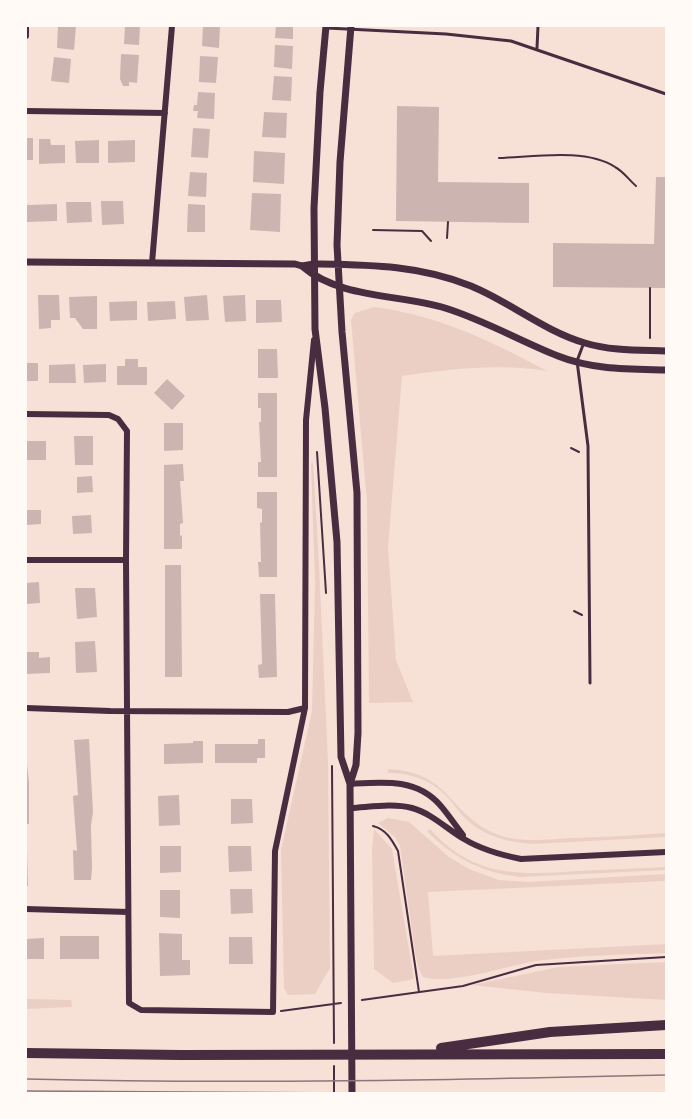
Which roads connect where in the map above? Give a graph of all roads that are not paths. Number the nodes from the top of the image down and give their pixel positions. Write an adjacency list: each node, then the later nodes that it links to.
1 (26, 26): 6 (street)
2 (172, 26): 10 (street)
3 (326, 26): 5 (lane); 13 (street)
4 (538, 26): 7 (lane)
5 (351, 27): 7 (lane); 14 (street)
6 (26, 36)
7 (537, 48): 8 (lane)
8 (666, 94)
9 (26, 111): 10 (street)
10 (165, 113): 12 (street)
11 (26, 262): 12 (street)
12 (152, 263): 15 (street)
13 (314, 264): 14 (street); 15 (street); 16 (street)
14 (338, 264): 17 (street); 19 (street)
15 (302, 266): 16 (street)
16 (314, 277): 17 (street); 18 (street)
17 (339, 286): 21 (street); 30 (street)
18 (315, 329): 28 (street); 30 (street)
19 (584, 343): 20 (street); 21 (lane)
20 (666, 351)
21 (577, 362): 22 (street); 26 (lane)
22 (666, 370)
23 (26, 414): 25 (street)
24 (26, 560): 25 (street)
25 (126, 560): 29 (street)
26 (590, 683)
27 (26, 708): 29 (street)
28 (305, 708): 29 (street); 35 (street)
29 (127, 711): 35 (street)
30 (350, 784): 31 (street); 32 (street)
31 (351, 808): 32 (street); 40 (street)
32 (467, 841): 33 (street)
33 (666, 852)
34 (26, 909): 35 (street)
35 (128, 912)
36 (666, 1024): 38 (highway)
37 (26, 1053): 38 (highway)
38 (405, 1053): 39 (highway)
39 (666, 1054)
40 (352, 1094)

